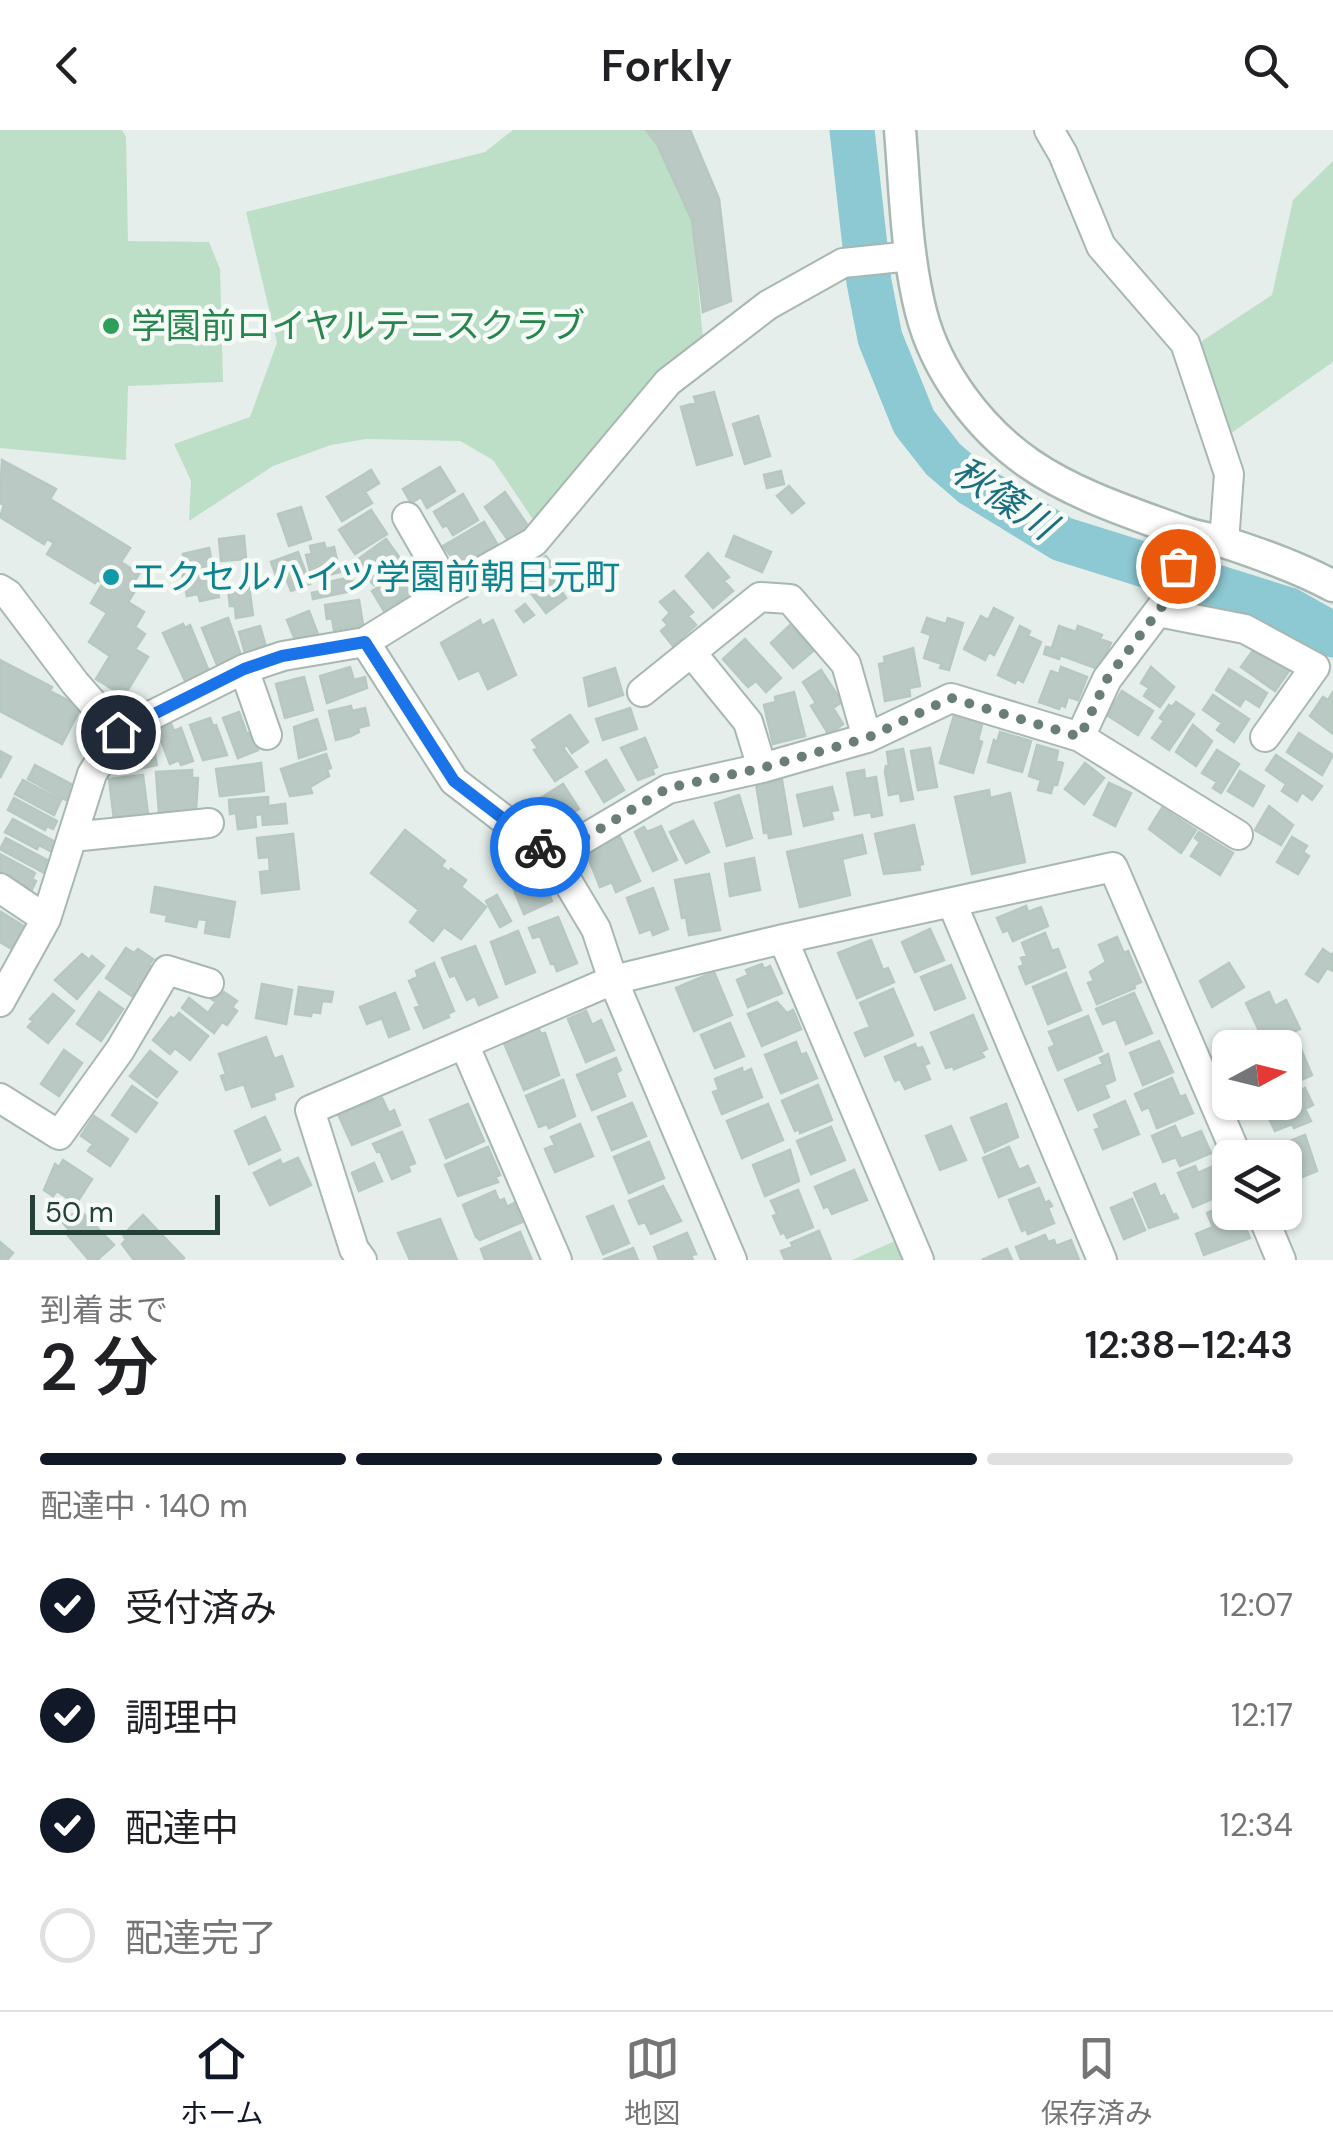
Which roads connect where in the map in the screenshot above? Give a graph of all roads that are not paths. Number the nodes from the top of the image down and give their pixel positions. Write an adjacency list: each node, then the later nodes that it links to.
1 (900, 130): 3 (street)
2 (1049, 130): 6 (street)
3 (902, 257): 5 (street); 9 (street)
4 (407, 518): 9 (street)
5 (1188, 534): 6 (street); 10 (street)
6 (1224, 542): 7 (street)
7 (1333, 586)
8 (0, 589): 15 (street)
9 (449, 590): 11 (street)
10 (1164, 605): 17 (street); 18 (street)
11 (365, 642): 13 (street); 24 (street)
12 (690, 652): 14 (street); 19 (street); 20 (street)
13 (244, 669): 15 (street); 16 (street)
14 (642, 692)
15 (118, 732): 23 (street)
16 (267, 735)
17 (1080, 737): 19 (street); 22 (street)
18 (1265, 737)
19 (867, 738): 20 (street)
20 (762, 768): 24 (street)
21 (210, 823): 23 (street)
22 (1238, 835)
23 (72, 836): 27 (street)
24 (553, 857): 29 (street)
25 (0, 888): 27 (street)
26 (952, 903): 28 (street); 34 (street); 41 (street)
27 (46, 919): 31 (street)
28 (783, 939): 29 (street); 40 (street)
29 (613, 980): 32 (street); 39 (street)
30 (209, 983): 33 (street)
31 (0, 1002)
32 (465, 1046): 37 (street); 38 (street)
33 (0, 1098)
34 (1230, 1140)
35 (1266, 1230): 36 (street)
36 (1273, 1257)
37 (362, 1260)
38 (557, 1260)
39 (732, 1260)
40 (920, 1260)
41 (1102, 1260)

